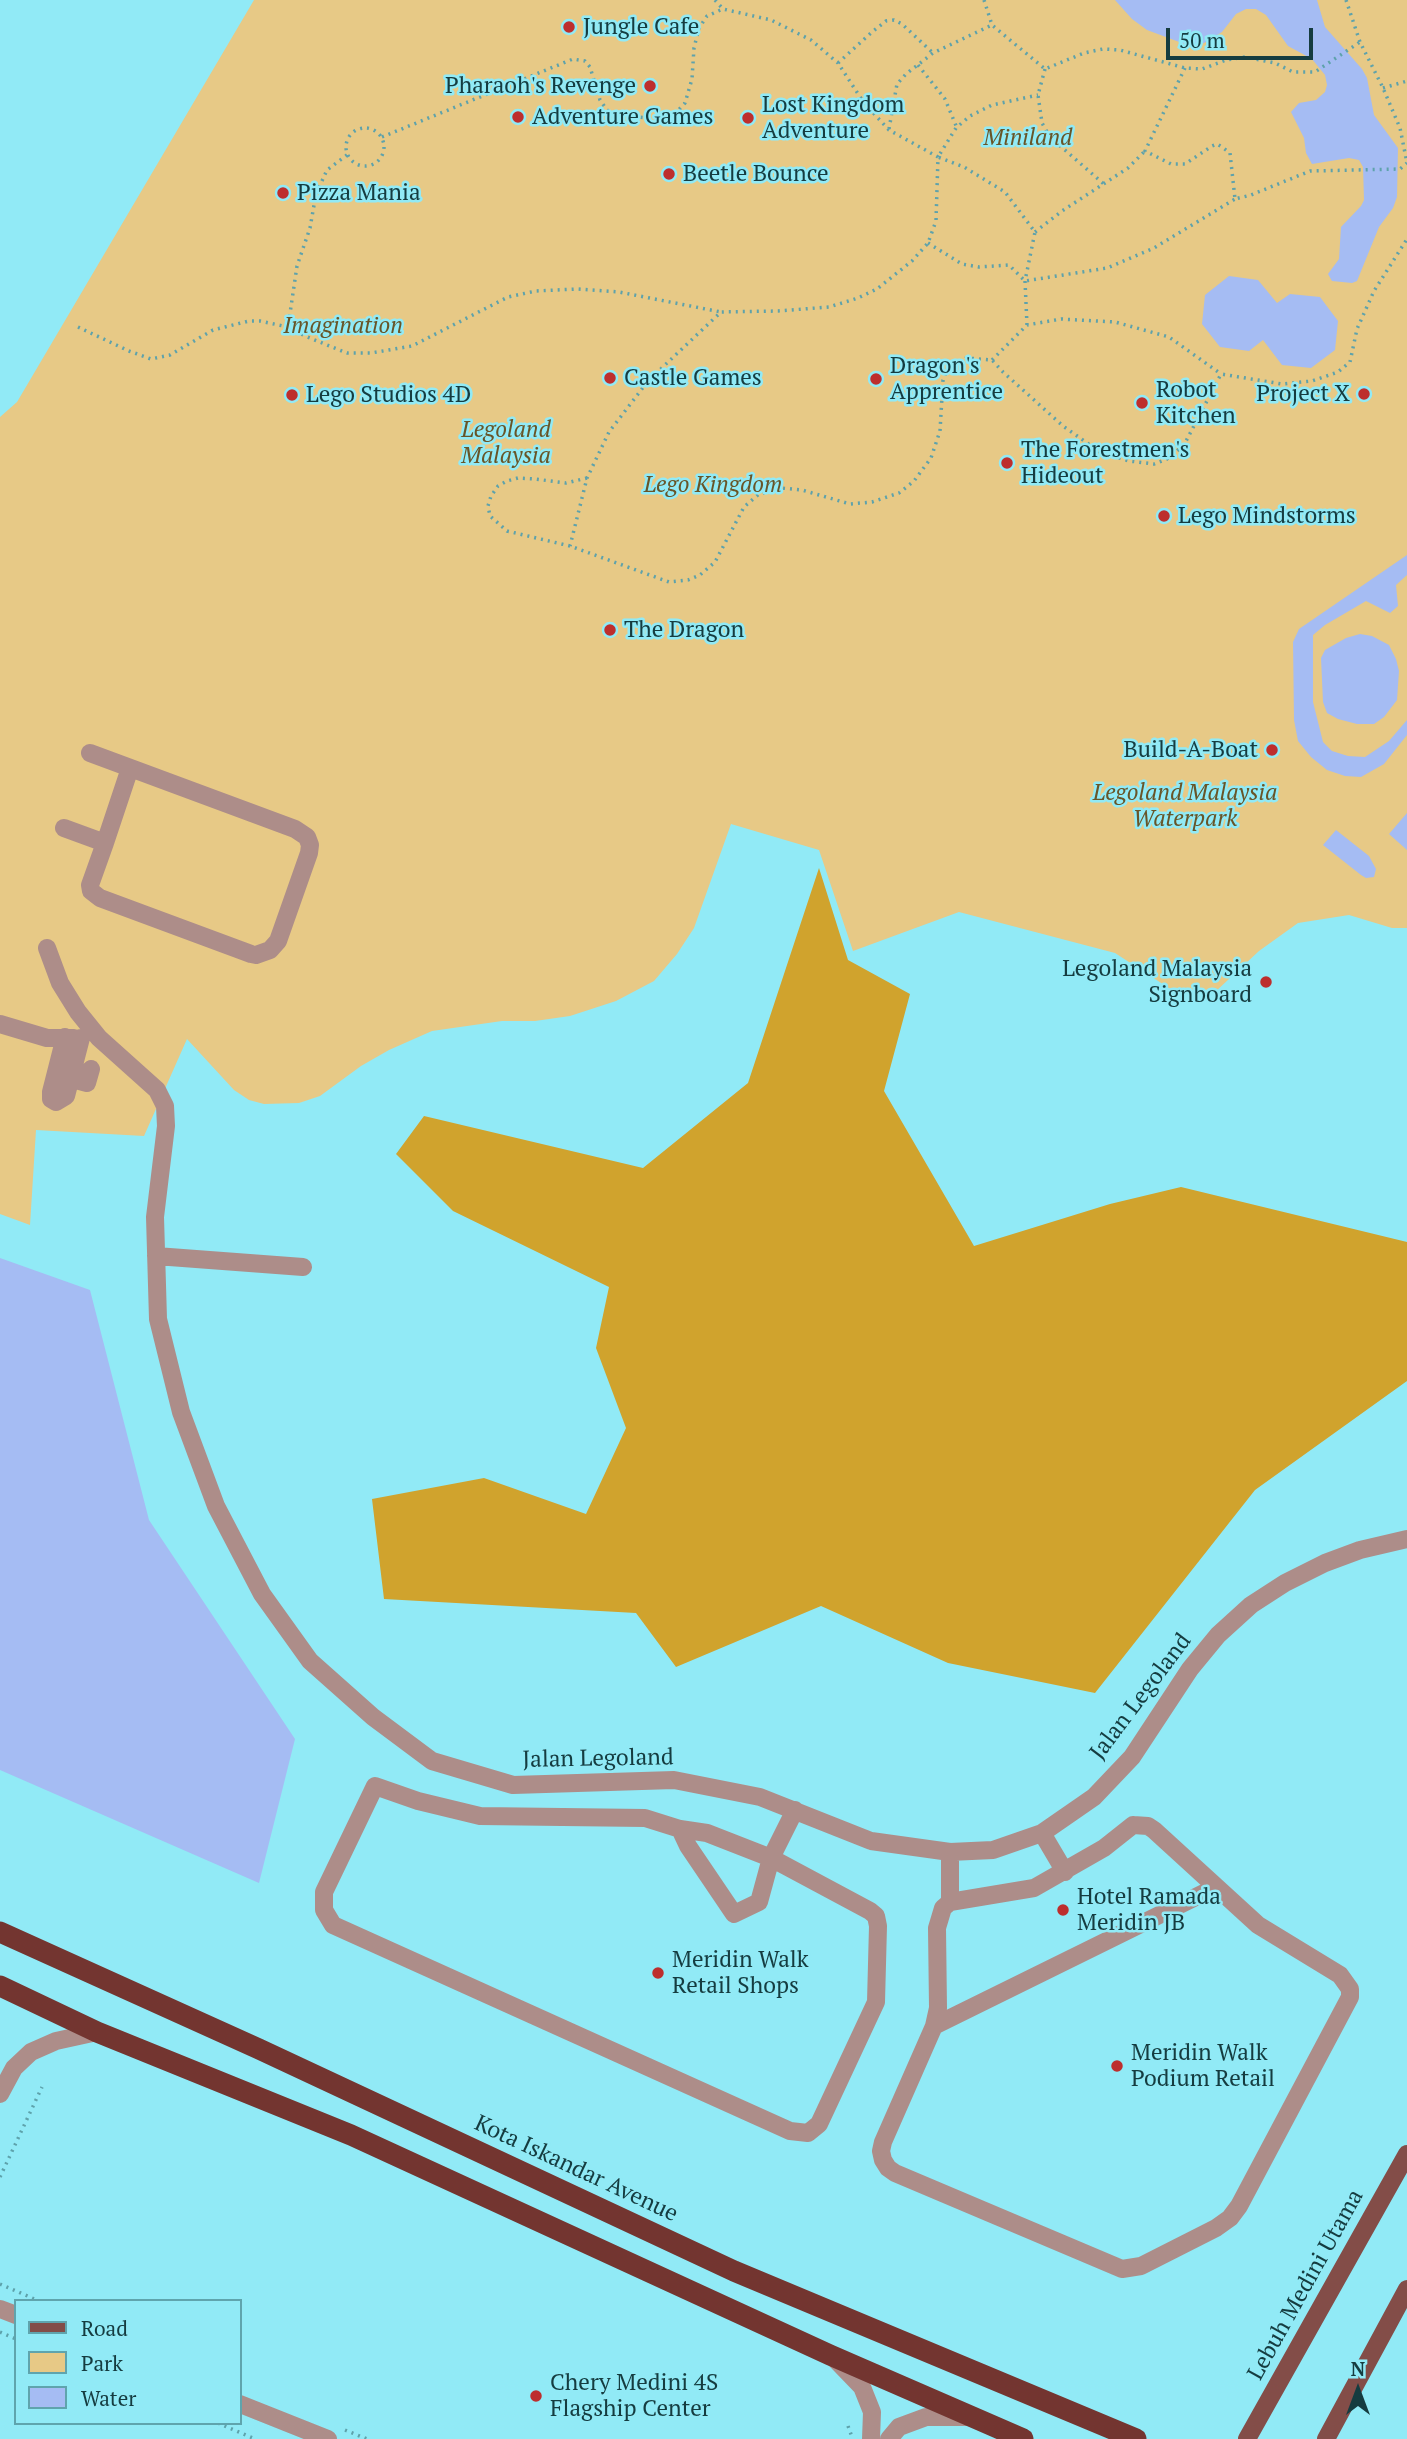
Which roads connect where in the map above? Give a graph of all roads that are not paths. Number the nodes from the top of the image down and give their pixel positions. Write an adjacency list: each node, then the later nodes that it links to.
1 (90, 753): 2 (street)
2 (130, 768): 4 (street); 4 (street)
3 (64, 828): 4 (street)
4 (104, 843)
5 (47, 948): 7 (street, Jalan Legoland)
6 (0, 1024): 7 (street)
7 (81, 1038): 7 (street); 8 (street, Jalan Legoland)
8 (156, 1256): 9 (street); 11 (street, Jalan Legoland)
9 (303, 1267)
10 (1407, 1539): 13 (street, Jalan Legoland)
11 (795, 1811): 14 (street, Jalan Legoland); 15 (street)
12 (680, 1829): 15 (street); 15 (street); 15 (street)
13 (1042, 1833): 14 (street, Jalan Legoland); 16 (street)
14 (950, 1852): 18 (street)
15 (771, 1858)
16 (1065, 1872): 17 (street); 18 (street)
17 (1214, 1888): 21 (street); 21 (street)
18 (950, 1902): 21 (street)
19 (0, 1932): 33 (highway, Kota Iskandar Avenue)
20 (0, 1986): 22 (highway)
21 (934, 2026)
22 (97, 2032): 23 (street); 26 (highway)
23 (0, 2094)
24 (1407, 2154): 34 (main road, Lebuh Medini Utama)
25 (1407, 2289): 35 (main road)
26 (830, 2354): 28 (highway); 30 (street)
27 (242, 2405): 29 (street)
28 (971, 2417): 31 (street); 32 (highway)
29 (328, 2439)
30 (871, 2439)
31 (889, 2439)
32 (1023, 2439)
33 (1136, 2439)
34 (1247, 2439)
35 (1326, 2439)

